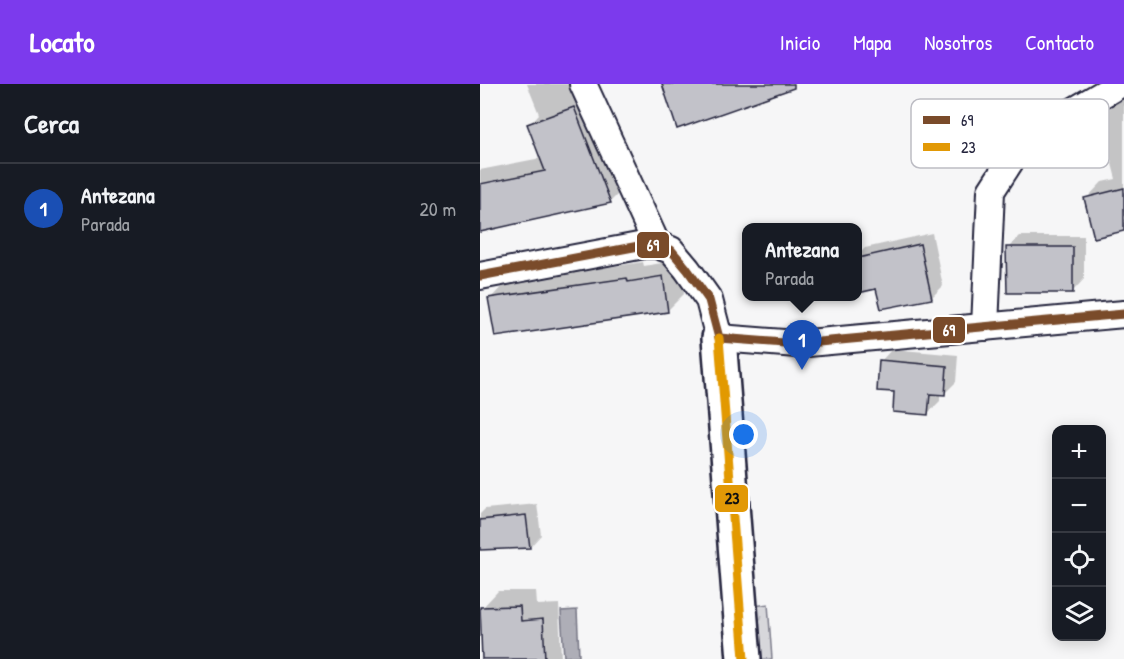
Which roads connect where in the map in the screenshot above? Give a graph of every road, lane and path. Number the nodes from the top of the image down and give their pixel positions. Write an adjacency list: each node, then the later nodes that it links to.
1 (583, 84): 5 (street)
2 (1120, 84): 3 (street)
3 (1094, 99)
4 (1006, 168): 8 (street)
5 (657, 245): 6 (street); 9 (street)
6 (480, 276)
7 (1124, 314): 8 (street)
8 (986, 327): 9 (street)
9 (719, 338): 10 (street)
10 (744, 659)

